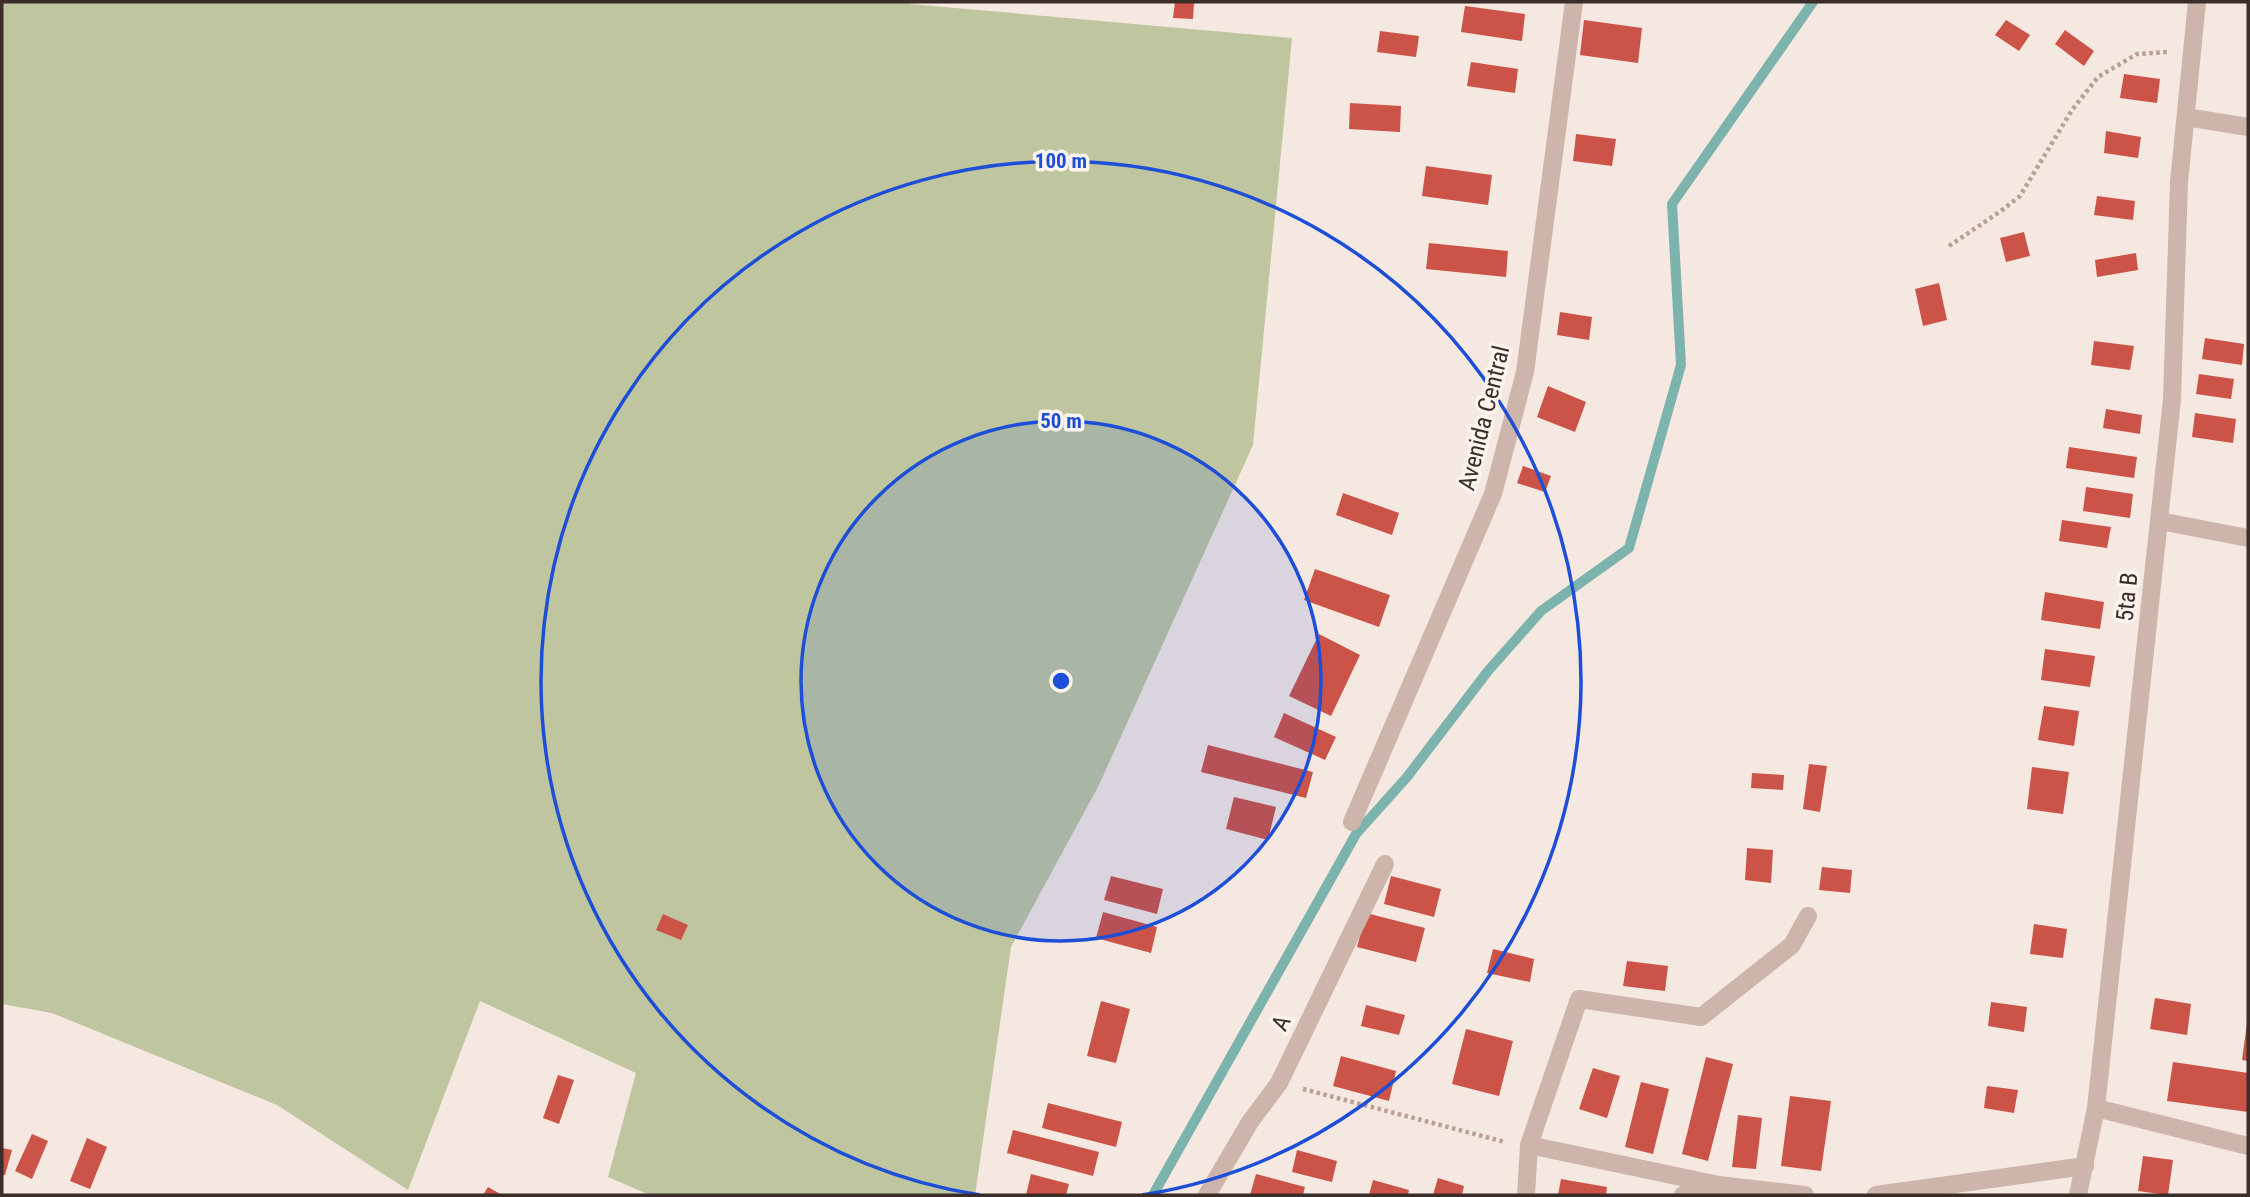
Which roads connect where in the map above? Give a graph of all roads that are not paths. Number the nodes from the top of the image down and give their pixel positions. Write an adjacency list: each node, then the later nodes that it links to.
1 (1574, 2): 7 (street, Avenida Central)
2 (2197, 2): 3 (street, 5ta B)
3 (2186, 117): 4 (street); 5 (street, 5ta B)
4 (2248, 127)
5 (2160, 522): 6 (street); 10 (street, 5ta B)
6 (2248, 538)
7 (1352, 822)
8 (1385, 864): 15 (street, A)
9 (1808, 916): 11 (street)
10 (2096, 1108): 12 (street); 13 (street, 5ta B)
11 (1529, 1146): 14 (street); 16 (street)
12 (2248, 1146)
13 (2085, 1166): 19 (street); 20 (street, 5ta B)
14 (1719, 1185): 17 (street); 18 (street)
15 (1207, 1195)
16 (1526, 1195)
17 (1683, 1195)
18 (1805, 1195)
19 (1876, 1195)
20 (2078, 1195)

